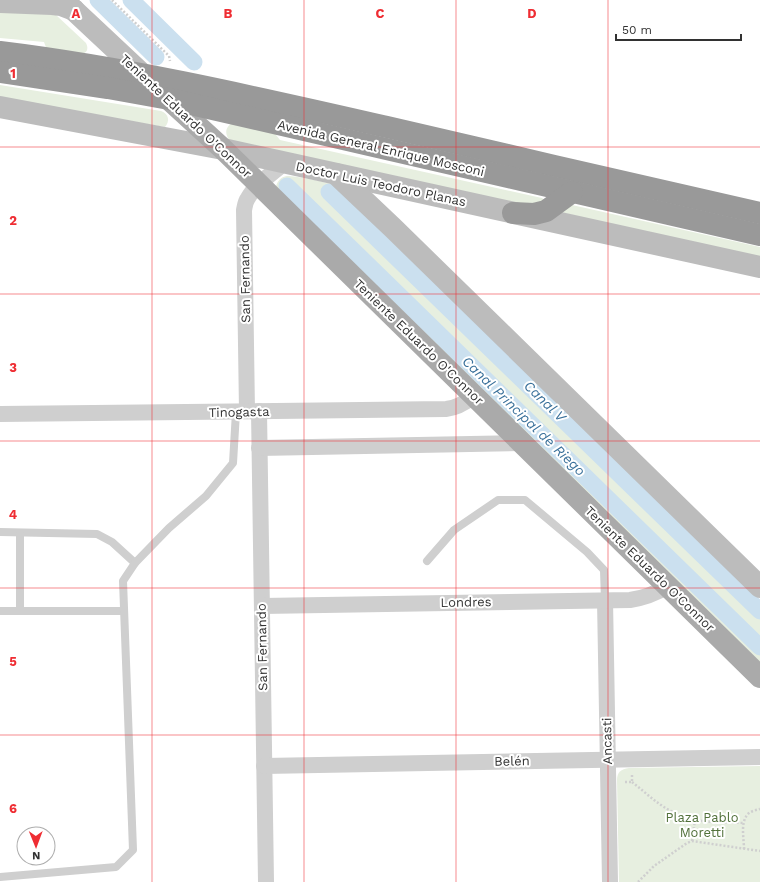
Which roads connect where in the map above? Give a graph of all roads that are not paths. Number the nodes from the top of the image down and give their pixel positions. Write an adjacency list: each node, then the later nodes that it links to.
1 (0, 2): 2 (street, Teniente Eduardo O'Connor)
2 (68, 5): 5 (street, Teniente Eduardo O'Connor)
3 (0, 52): 5 (highway, Avenida General Enrique Mosconi)
4 (0, 72): 6 (highway, Avenida General Enrique Mosconi)
5 (141, 73): 6 (main road, Teniente Eduardo O'Connor); 16 (highway, Avenida General Enrique Mosconi)
6 (169, 99): 8 (street); 9 (main road, Teniente Eduardo O'Connor); 14 (highway, Avenida General Enrique Mosconi)
7 (0, 107): 8 (street, Doctor Luis Teodoro Planas)
8 (153, 136): 9 (street, Doctor Luis Teodoro Planas)
9 (222, 149): 10 (street, Doctor Luis Teodoro Planas); 12 (main road, Teniente Eduardo O'Connor)
10 (284, 163): 11 (street, Doctor Luis Teodoro Planas); 12 (street, San Fernando)
11 (336, 174): 13 (street, Doctor Luis Teodoro Planas); 17 (street)
12 (259, 185): 20 (main road, Teniente Eduardo O'Connor); 21 (street, San Fernando)
13 (411, 191): 15 (street, Doctor Luis Teodoro Planas); 17 (street)
14 (572, 192): 15 (highway); 18 (highway, Avenida General Enrique Mosconi)
15 (513, 213): 19 (street, Doctor Luis Teodoro Planas)
16 (760, 213)
17 (393, 228): 30 (street)
18 (760, 235)
19 (760, 267)
20 (474, 396): 21 (street, Tinogasta); 23 (main road, Teniente Eduardo O'Connor)
21 (248, 412): 22 (street, Tinogasta); 24 (street, San Fernando); 28 (lane)
22 (0, 414)
23 (522, 443): 24 (street); 29 (main road, Teniente Eduardo O'Connor)
24 (260, 448): 32 (street, San Fernando)
25 (0, 532): 26 (lane)
26 (20, 533): 28 (lane); 34 (lane)
27 (427, 561): 31 (lane)
28 (135, 563): 35 (lane)
29 (668, 586): 31 (street, Londres); 36 (main road, Teniente Eduardo O'Connor)
30 (760, 586)
31 (605, 600): 32 (street, Londres); 38 (street, Ancasti)
32 (262, 606): 39 (street, San Fernando)
33 (0, 611): 34 (lane)
34 (20, 611): 35 (lane)
35 (124, 611): 40 (lane)
36 (760, 677)
37 (760, 757): 38 (street, Belén)
38 (608, 760): 39 (street, Belén); 42 (street, Ancasti)
39 (264, 766): 41 (street, San Fernando)
40 (0, 877)
41 (266, 882)
42 (610, 882)

